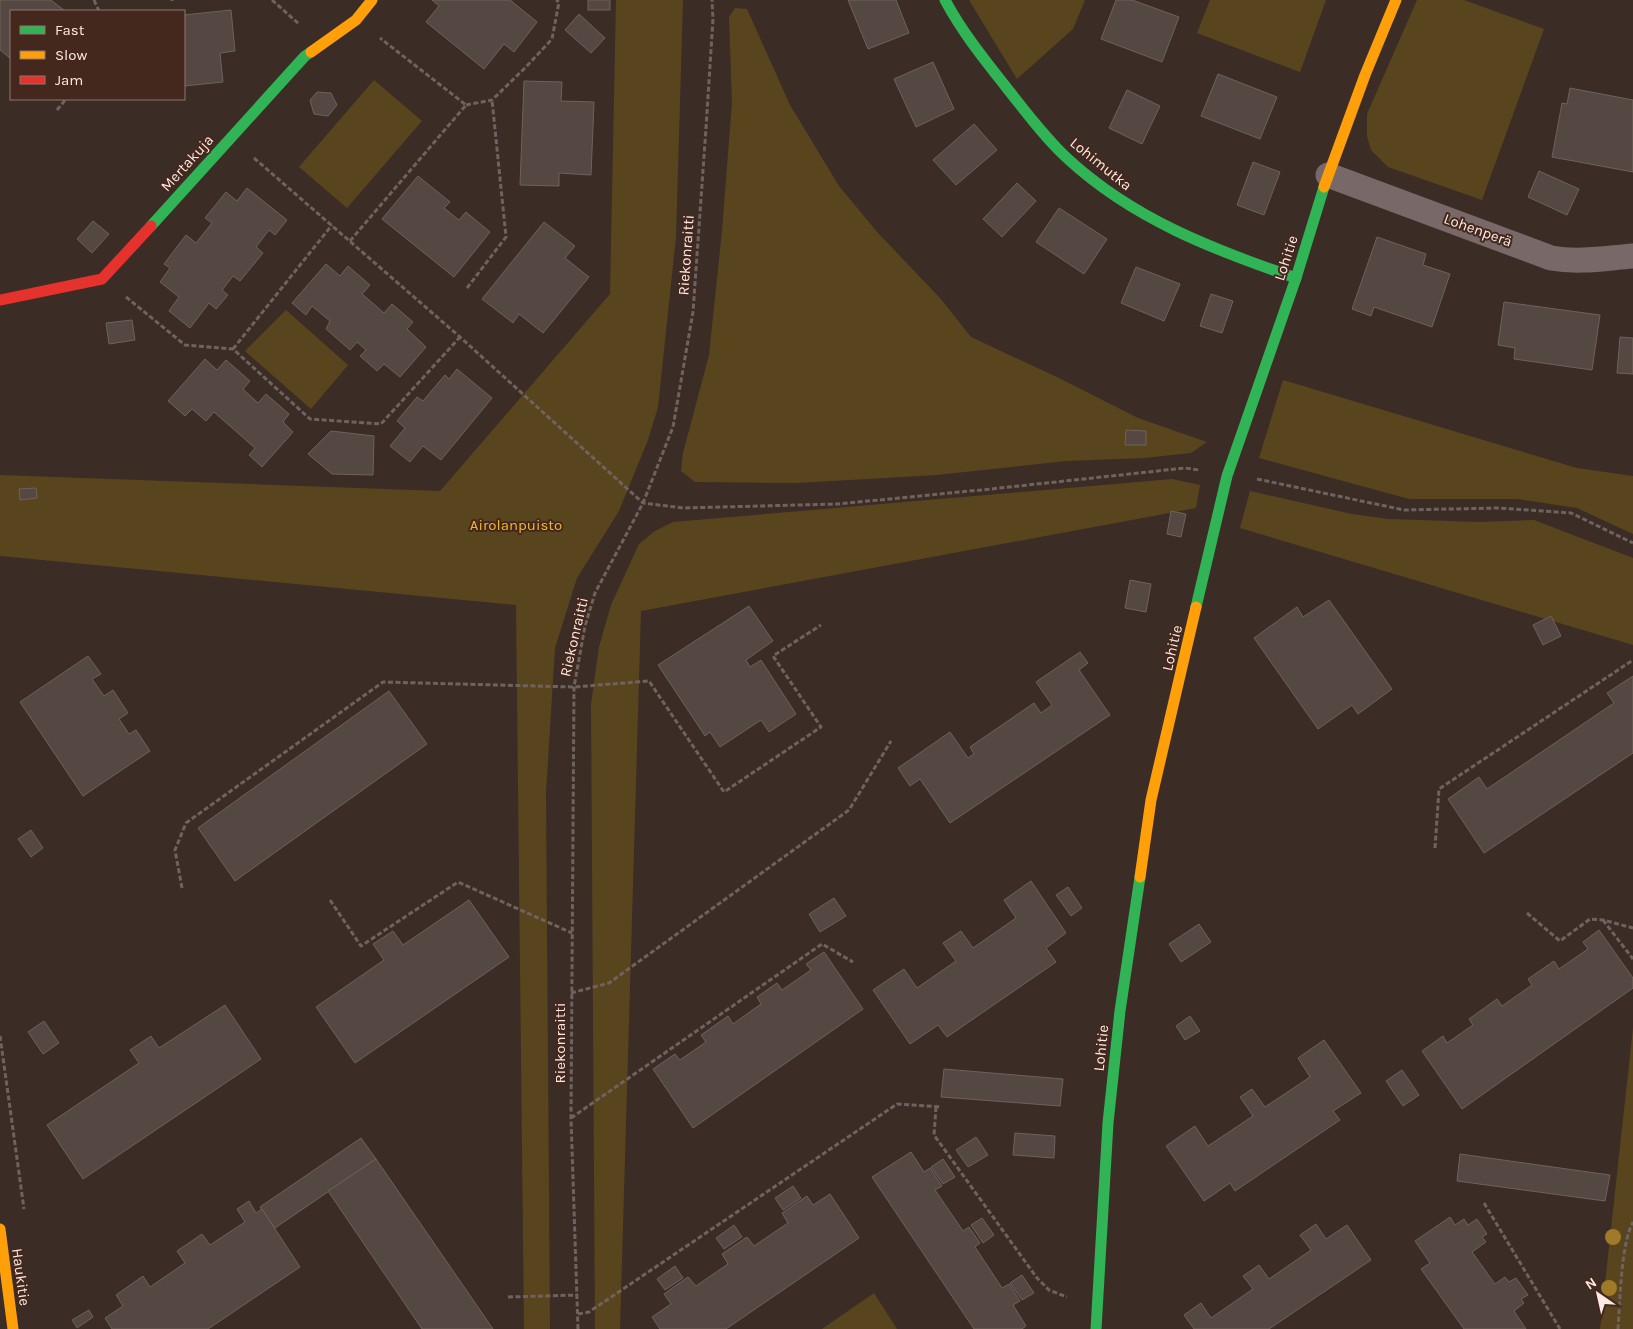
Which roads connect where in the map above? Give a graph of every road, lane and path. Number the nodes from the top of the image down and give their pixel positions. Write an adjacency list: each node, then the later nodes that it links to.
1 (272, 0): 8 (path)
2 (372, 0): 7 (street, Mertakuja)
3 (556, 0): 10 (path)
4 (712, 0): 25 (path, Riekonraitti)
5 (945, 0): 19 (street, Lohimutka)
6 (1396, 0): 14 (street, Lohitie)
7 (356, 20): 8 (street, Mertakuja); 11 (path)
8 (322, 44): 13 (street, Mertakuja)
9 (65, 100): 12 (path)
10 (492, 100): 11 (path); 20 (path)
11 (466, 105): 16 (path)
12 (57, 110)
13 (231, 138): 15 (path); 18 (street, Mertakuja)
14 (1328, 175): 17 (street, Lohenperä); 19 (street, Lohitie)
15 (332, 225): 16 (path); 23 (path)
16 (350, 241): 22 (path)
17 (1633, 256)
18 (102, 278): 21 (street); 23 (path)
19 (1296, 278): 24 (street, Lohitie)
20 (468, 288)
21 (0, 300)
22 (460, 337): 23 (path); 25 (path)
23 (233, 349)
24 (1228, 476): 25 (path); 26 (path); 49 (street, Lohitie)
25 (643, 503): 29 (path, Riekonraitti)
26 (1633, 543)
27 (821, 626): 29 (path)
28 (1633, 660): 31 (path)
29 (574, 687): 32 (path); 37 (path, Riekonraitti)
30 (891, 742): 40 (path)
31 (1435, 848)
32 (182, 888)
33 (330, 900): 37 (path)
34 (1527, 913): 35 (path)
35 (1603, 920): 36 (path); 38 (path)
36 (1633, 928)
37 (572, 933): 40 (path, Riekonraitti)
38 (1633, 959)
39 (853, 962): 42 (path)
40 (571, 994): 42 (path, Riekonraitti)
41 (0, 1036): 44 (path)
42 (571, 1118): 47 (path, Riekonraitti)
43 (1484, 1203): 54 (path)
44 (24, 1212)
45 (1633, 1222): 55 (path)
46 (0, 1229): 51 (street, Haukitie)
47 (578, 1294): 48 (path); 50 (path, Riekonraitti)
48 (508, 1296)
49 (1098, 1301): 50 (path); 53 (street, Lohitie)
50 (577, 1314): 52 (path, Riekonraitti)
51 (13, 1329)
52 (578, 1329)
53 (1096, 1329)
54 (1560, 1329)
55 (1618, 1329)

